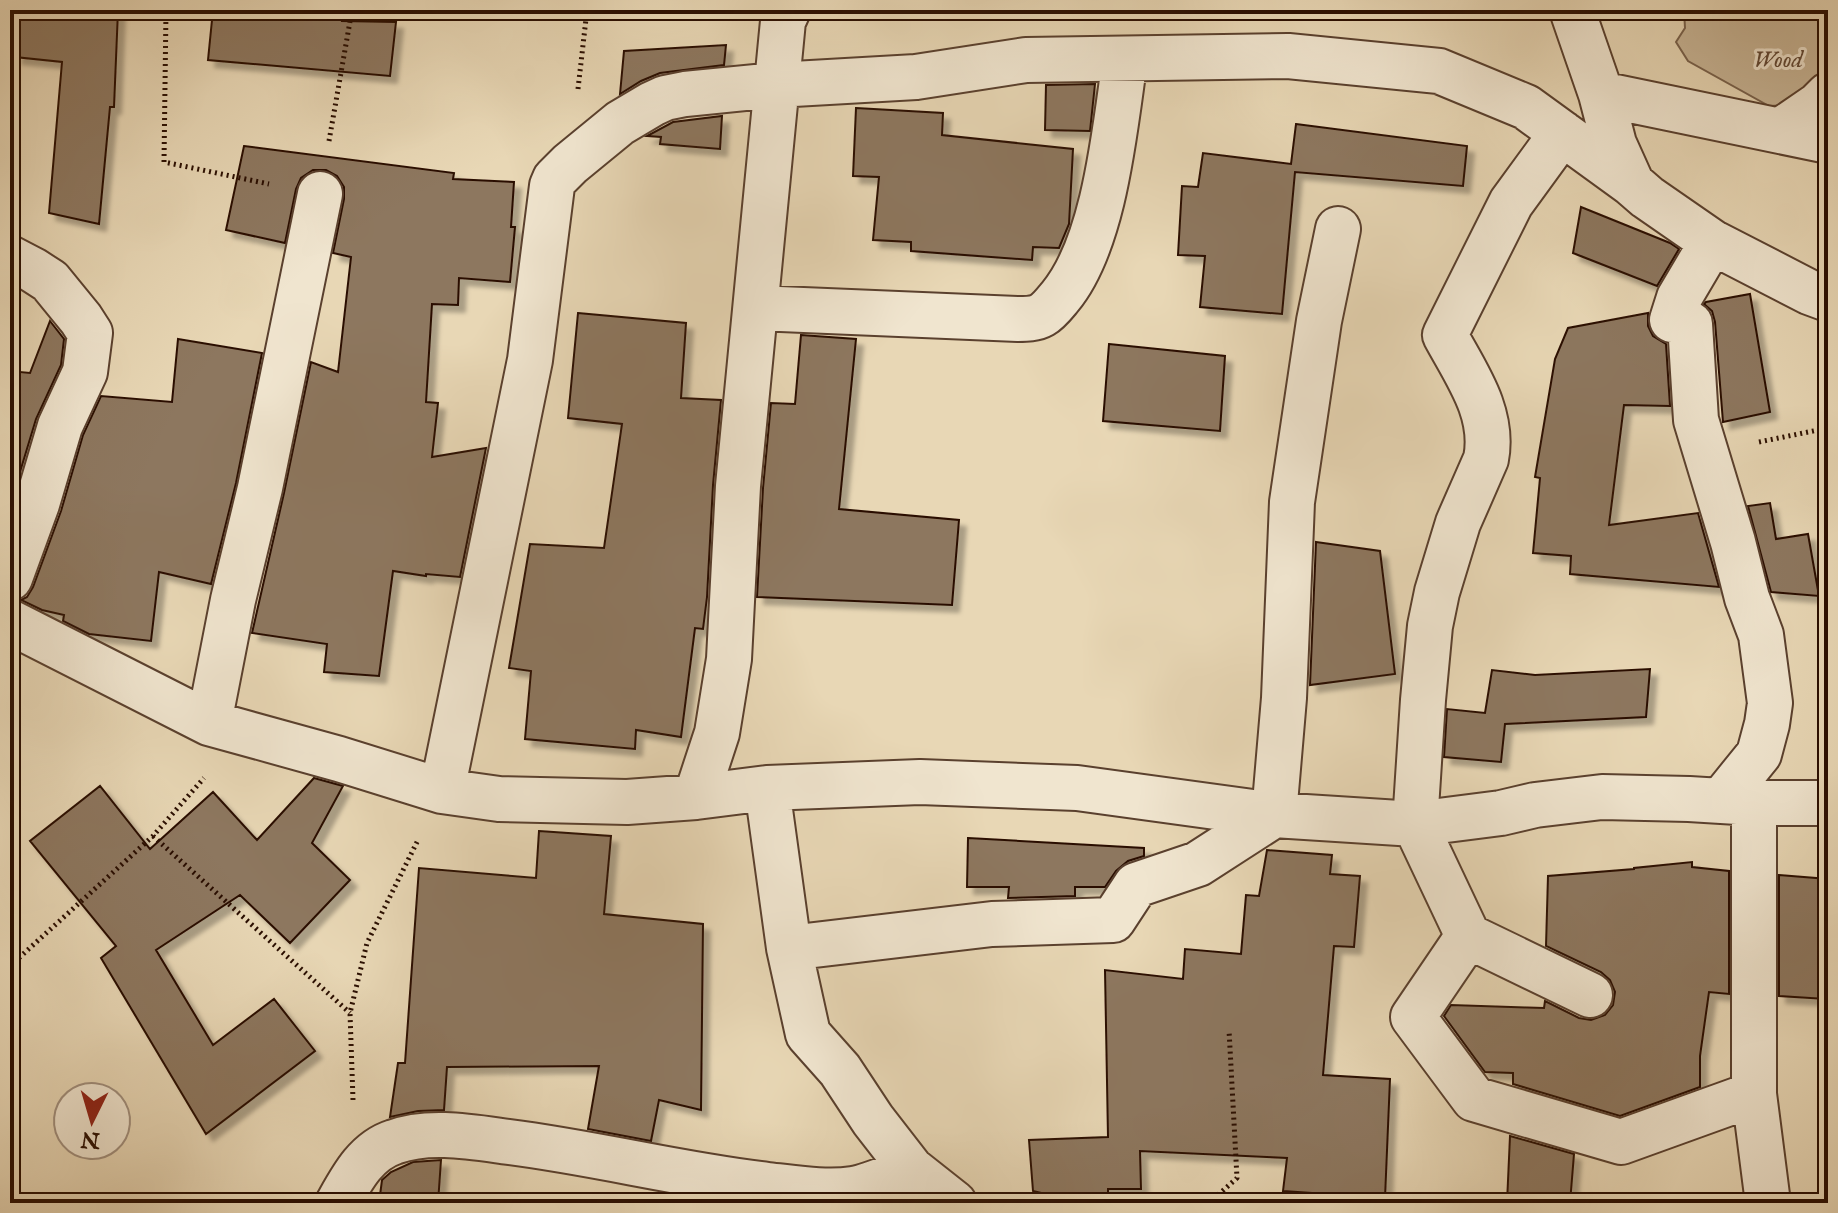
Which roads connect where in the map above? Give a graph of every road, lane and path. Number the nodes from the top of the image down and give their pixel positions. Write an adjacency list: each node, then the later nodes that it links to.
1 (166, 10): 13 (path)
2 (352, 10): 13 (path)
3 (788, 10): 6 (street)
4 (1572, 10): 7 (street)
5 (1125, 59): 6 (street); 10 (street); 18 (street)
6 (776, 85): 18 (street); 25 (street)
7 (1601, 94): 9 (street); 12 (street)
8 (1828, 95): 9 (street)
9 (1780, 131): 11 (street)
10 (1562, 133): 12 (street); 30 (street)
11 (1828, 141)
12 (1632, 184): 15 (street)
13 (320, 194): 23 (street)
14 (1338, 229): 29 (street)
15 (1712, 242): 17 (street); 20 (street)
16 (10, 258): 21 (street)
17 (1828, 299)
18 (756, 308): 26 (street)
19 (1828, 428): 20 (path)
20 (1706, 453): 27 (street)
21 (10, 578)
22 (10, 622): 23 (street)
23 (227, 728): 25 (street); 31 (path)
24 (767, 788): 26 (street); 29 (street); 33 (street)
25 (442, 791): 26 (street); 36 (path)
26 (696, 797)
27 (1738, 802): 28 (street); 30 (street); 38 (street)
28 (1828, 803)
29 (1274, 815): 30 (street); 33 (street)
30 (1415, 824): 32 (street)
31 (153, 836): 34 (path); 36 (path)
32 (1468, 936): 35 (street); 38 (street)
33 (789, 948): 39 (street)
34 (10, 966)
35 (1590, 995)
36 (350, 1013): 40 (path)
37 (1229, 1030): 42 (path)
38 (1754, 1094): 43 (street)
39 (911, 1169): 40 (street); 41 (street)
40 (347, 1188)
41 (954, 1203)
42 (1209, 1203)
43 (1768, 1203)

